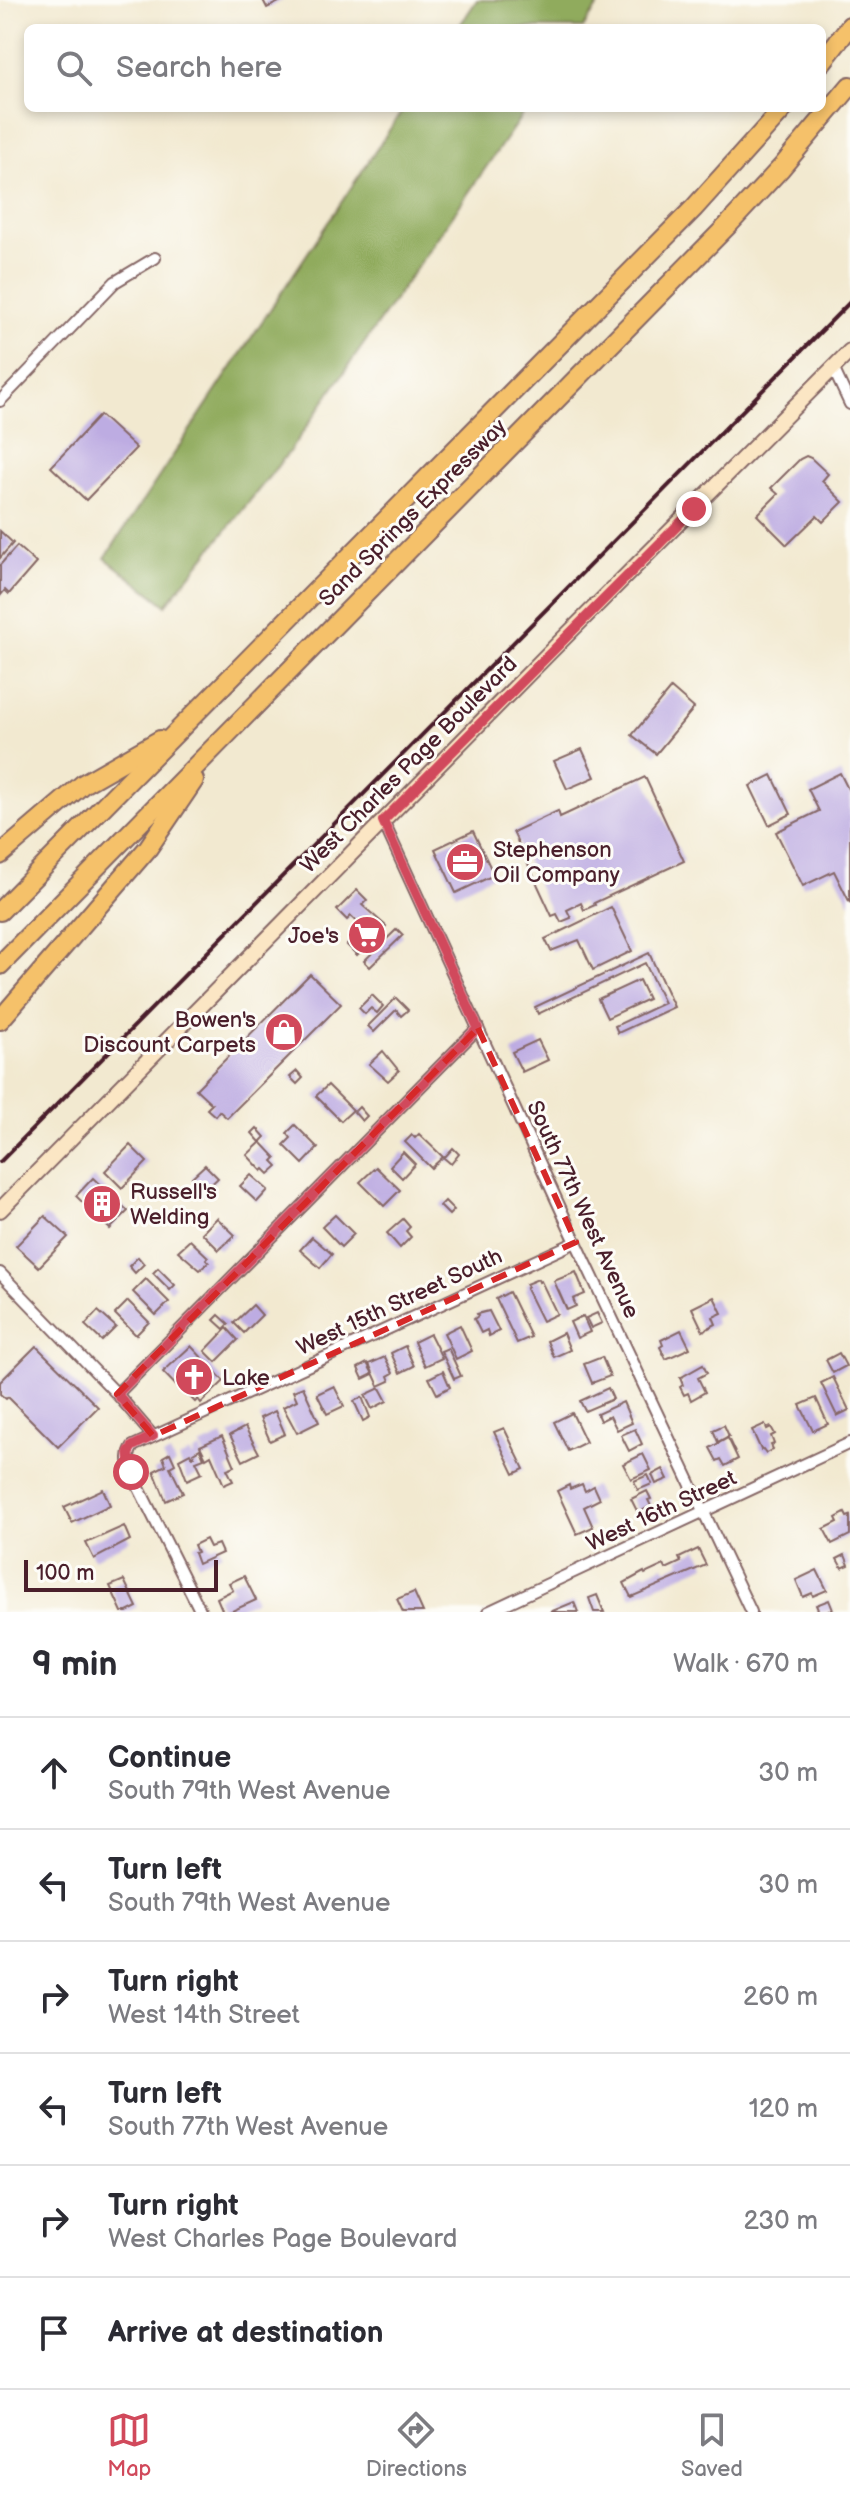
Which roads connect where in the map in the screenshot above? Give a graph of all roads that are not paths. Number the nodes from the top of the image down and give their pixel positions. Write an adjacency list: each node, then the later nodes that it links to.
1 (850, 26): 2 (highway)
2 (826, 57)
3 (850, 86): 11 (highway, Sand Springs Expressway)
4 (780, 112): 10 (highway, Sand Springs Expressway)
5 (155, 258): 8 (street)
6 (850, 351): 7 (main road, West Charles Page Boulevard)
7 (833, 368): 9 (street); 12 (main road, West Charles Page Boulevard)
8 (0, 401)
9 (850, 404)
10 (181, 728): 13 (highway); 14 (highway, Sand Springs Expressway)
11 (216, 746): 15 (highway, Sand Springs Expressway); 16 (highway)
12 (383, 821): 17 (street, South 77th West Avenue); 18 (main road, West Charles Page Boulevard)
13 (0, 855)
14 (0, 911)
15 (0, 965)
16 (0, 1020)
17 (478, 1028): 19 (street, South 77th West Avenue); 21 (street)
18 (0, 1210)
19 (576, 1242): 22 (street, West 15th Street South); 24 (street, South 77th West Avenue)
20 (0, 1273): 21 (street)
21 (117, 1394): 22 (street)
22 (153, 1436): 25 (street)
23 (850, 1443): 24 (street, West 16th Street)
24 (705, 1512): 26 (street, West 16th Street); 27 (street, South 77th West Avenue)
25 (201, 1612)
26 (488, 1612)
27 (751, 1612)

